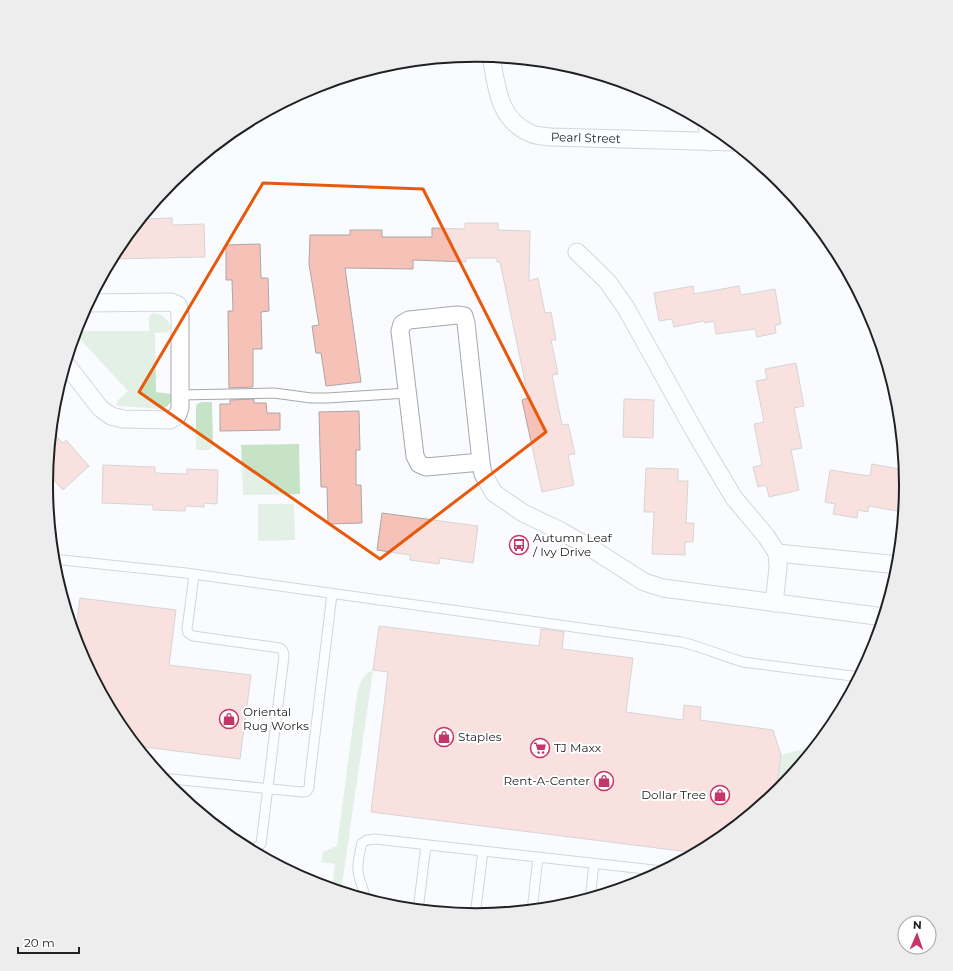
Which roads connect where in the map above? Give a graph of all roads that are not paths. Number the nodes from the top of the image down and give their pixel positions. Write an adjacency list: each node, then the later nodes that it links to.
1 (491, 63): 3 (street, Pearl Street)
2 (708, 130): 3 (street)
3 (710, 142): 4 (street, Pearl Street)
4 (724, 142)
5 (576, 252): 11 (street)
6 (95, 303): 9 (street)
7 (69, 368): 9 (street)
8 (408, 393): 9 (lane); 10 (street); 10 (street)
9 (180, 394)
10 (481, 462): 16 (street)
11 (777, 553): 13 (street); 16 (street)
12 (60, 560): 14 (lane)
13 (893, 564)
14 (194, 575): 15 (lane); 20 (lane)
15 (332, 594): 18 (lane); 20 (lane)
16 (774, 603): 17 (street)
17 (880, 616)
18 (854, 676)
19 (171, 779): 20 (lane)
20 (267, 790): 22 (lane)
21 (426, 845): 23 (lane); 28 (lane); 30 (lane)
22 (256, 847)
23 (483, 851): 24 (lane); 32 (lane)
24 (538, 857): 25 (lane); 31 (lane)
25 (594, 864): 26 (lane); 29 (lane)
26 (648, 870): 27 (lane)
27 (653, 870)
28 (364, 894)
29 (591, 894)
30 (419, 905)
31 (533, 905)
32 (476, 909)

